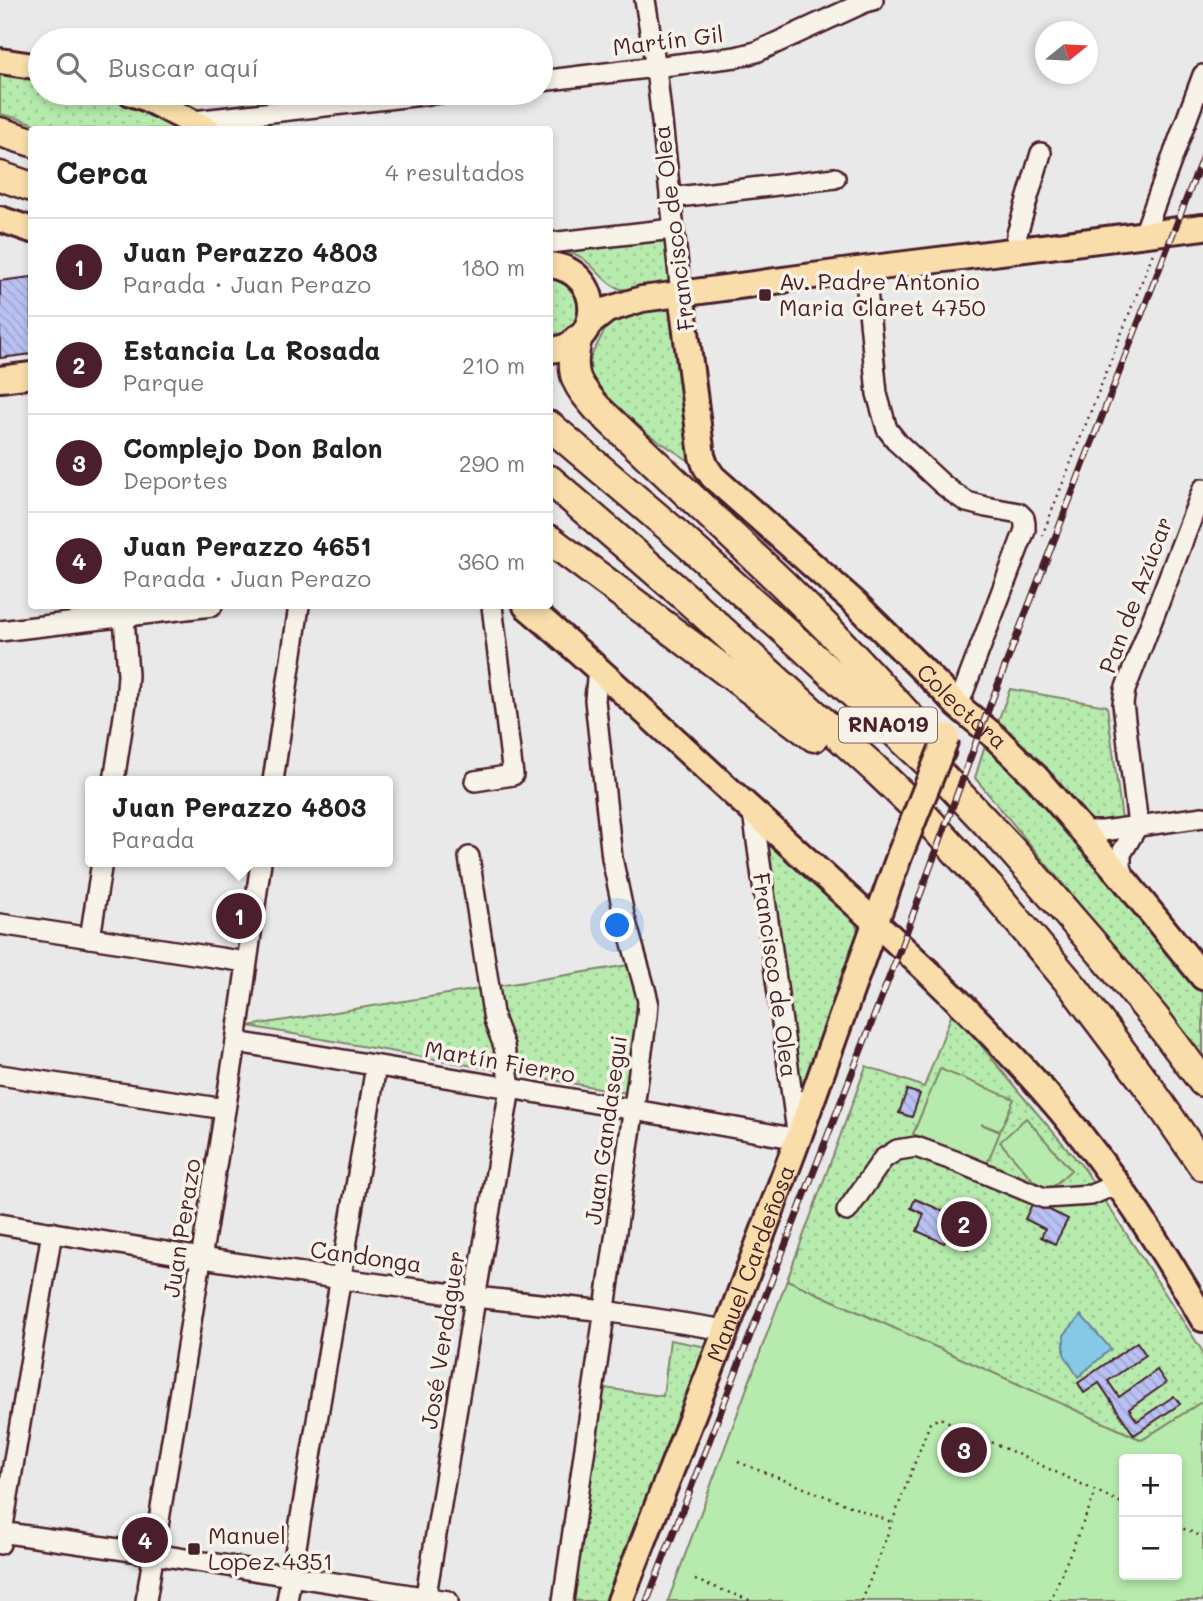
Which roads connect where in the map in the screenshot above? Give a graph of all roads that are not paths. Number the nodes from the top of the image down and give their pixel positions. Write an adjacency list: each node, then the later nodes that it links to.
1 (645, 0): 5 (street, Francisco de Olea)
2 (873, 0): 5 (street, Martín Gil)
3 (0, 61): 4 (main road)
4 (28, 65)
5 (656, 68): 7 (street, Martín Gil); 17 (street, Francisco de Olea)
6 (1203, 75): 22 (street)
7 (553, 80)
8 (157, 105): 10 (main road)
9 (350, 105): 10 (street)
10 (201, 125)
11 (0, 132): 12 (highway)
12 (28, 141)
13 (1041, 153): 24 (street)
14 (0, 176): 16 (highway)
15 (835, 178): 17 (street)
16 (28, 186)
17 (670, 198): 21 (street, Francisco de Olea)
18 (0, 219): 20 (main road)
19 (1203, 227): 22 (main road)
20 (28, 229)
21 (673, 229): 23 (street); 28 (street, Francisco de Olea)
22 (1153, 233): 24 (main road)
23 (553, 243)
24 (1016, 250): 26 (main road)
25 (553, 265): 27 (main road)
26 (865, 269): 28 (main road); 47 (street)
27 (583, 282): 29 (main road); 30 (main road)
28 (681, 293): 29 (main road); 35 (main road, Francisco de Olea)
29 (642, 299): 30 (main road)
30 (583, 332): 31 (main road); 59 (highway)
31 (553, 350)
32 (28, 376): 33 (main road)
33 (0, 379)
34 (553, 429): 59 (highway, RNA019)
35 (702, 456): 47 (main road, Colectora)
36 (553, 483): 63 (highway, RNA019)
37 (1203, 489): 38 (street, Pan de Azúcar)
38 (1193, 539): 53 (street, Pan de Azúcar)
39 (553, 542): 63 (highway)
40 (188, 609): 44 (street)
41 (299, 609): 49 (street)
42 (492, 609): 50 (street)
43 (529, 609): 46 (main road)
44 (124, 617): 45 (street); 48 (street)
45 (0, 631)
46 (598, 668): 51 (main road); 72 (street, Juan Gandasegui)
47 (958, 706): 54 (main road, Colectora); 60 (main road, Manuel Cardeñosa, bridge)
48 (115, 776)
49 (274, 776)
50 (475, 781)
51 (753, 811): 60 (main road); 73 (street, Francisco de Olea)
52 (1203, 817): 53 (street)
53 (1138, 825): 54 (street); 58 (street)
54 (1082, 829): 58 (main road, Colectora)
55 (469, 857): 70 (street, José Verdaguer)
56 (101, 867): 62 (street)
57 (260, 867): 64 (street, Juan Perazo)
58 (1127, 883): 65 (main road, Colectora)
59 (1051, 894): 69 (highway, RNA019)
60 (875, 923): 73 (main road, Manuel Cardeñosa); 75 (main road)
61 (0, 925): 62 (street)
62 (90, 938): 64 (street)
63 (1033, 938): 74 (highway, RNA019)
64 (246, 962): 66 (street, Juan Perazo)
65 (1203, 978)
66 (236, 1042): 67 (street, Martín Fierro); 71 (street, Juan Perazo)
67 (376, 1066): 70 (street, Martín Fierro); 80 (street)
68 (0, 1074): 71 (street)
69 (1203, 1082)
70 (510, 1088): 72 (street, Martín Fierro); 81 (street, José Verdaguer)
71 (225, 1109): 79 (street, Juan Perazo)
72 (634, 1110): 73 (street, Martín Fierro); 82 (street, Juan Gandasegui)
73 (798, 1139): 84 (main road, Manuel Cardeñosa)
74 (1203, 1166)
75 (1116, 1184): 76 (street); 83 (main road)
76 (847, 1211)
77 (0, 1224): 78 (street, Candonga)
78 (52, 1232): 79 (street, Candonga); 85 (street)
79 (202, 1258): 80 (street, Candonga); 86 (street, Juan Perazo)
80 (342, 1279): 81 (street, Candonga); 87 (street)
81 (475, 1297): 82 (street, Candonga); 88 (street, José Verdaguer)
82 (605, 1311): 84 (street, Candonga); 92 (street, Juan Gandasegui)
83 (1203, 1319)
84 (726, 1330): 93 (main road, Manuel Cardeñosa)
85 (1, 1536): 86 (street)
86 (153, 1554): 87 (street); 89 (street, Juan Perazo)
87 (291, 1576): 88 (street); 90 (street)
88 (426, 1599): 91 (street)
89 (146, 1601)
90 (287, 1601)
91 (448, 1601)
92 (563, 1601)
93 (620, 1601)

